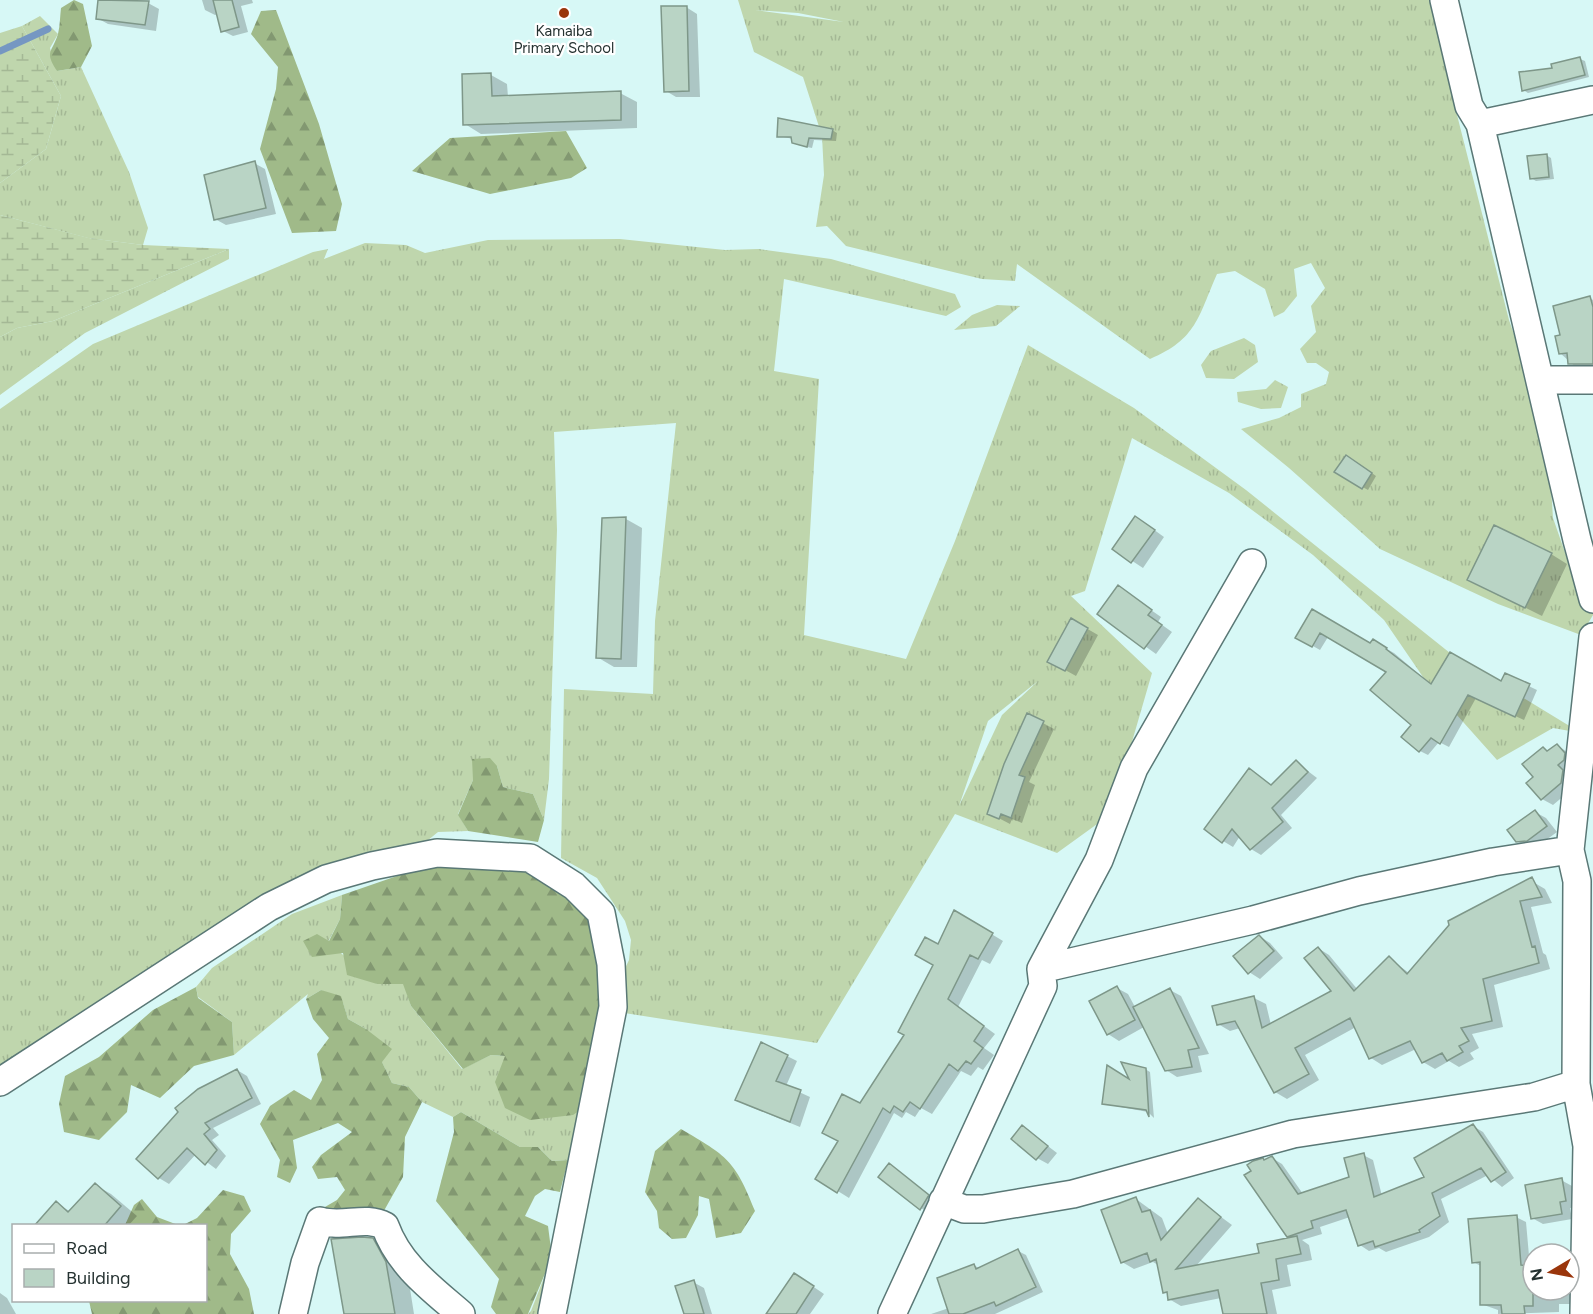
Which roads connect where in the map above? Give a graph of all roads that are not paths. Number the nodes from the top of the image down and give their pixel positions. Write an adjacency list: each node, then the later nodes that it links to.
1 (1444, 0): 3 (street)
2 (1593, 100): 3 (street)
3 (1480, 124): 4 (street)
4 (1541, 380): 5 (street); 7 (street)
5 (1593, 380)
6 (1252, 563): 10 (street)
7 (1593, 599)
8 (1593, 637): 9 (street)
9 (1570, 850): 10 (street); 12 (street)
10 (1041, 969): 13 (street)
11 (0, 1082): 16 (street)
12 (1576, 1084): 13 (street); 18 (street)
13 (943, 1201): 17 (street)
14 (293, 1314): 15 (street)
15 (461, 1314)
16 (552, 1314)
17 (892, 1314)
18 (1584, 1314)

